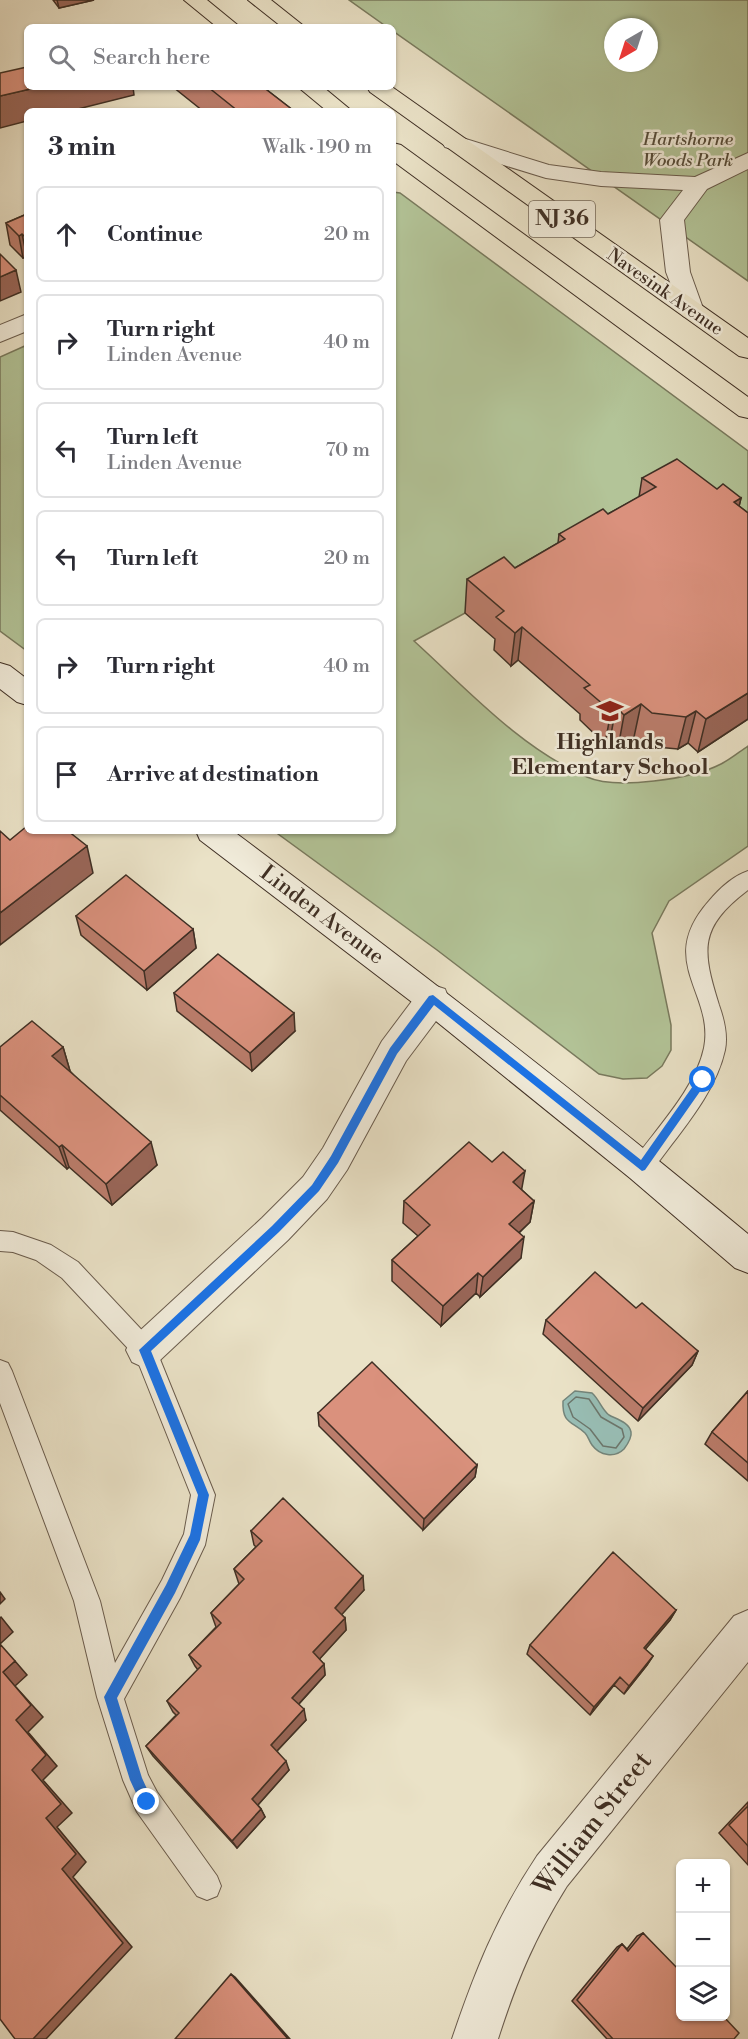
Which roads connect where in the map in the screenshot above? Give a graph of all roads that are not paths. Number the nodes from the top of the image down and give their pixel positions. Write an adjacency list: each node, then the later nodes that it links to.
1 (194, 0): 3 (highway)
2 (258, 0): 4 (highway)
3 (220, 24)
4 (291, 24)
5 (313, 90): 7 (highway)
6 (382, 90): 8 (highway, Navesink Avenue / NJ 36)
7 (337, 108)
8 (453, 142): 11 (street); 12 (highway, Navesink Avenue / NJ 36)
9 (396, 157): 16 (highway, NJ 36)
10 (748, 160): 11 (street)
11 (699, 184): 12 (street)
12 (692, 311): 15 (highway, Navesink Avenue / NJ 36)
13 (24, 323): 14 (street)
14 (0, 334)
15 (748, 350)
16 (748, 410)
17 (0, 674): 18 (street)
18 (24, 691)
19 (215, 834): 21 (street, Linden Avenue)
20 (748, 879): 22 (lane)
21 (433, 999): 22 (street, Linden Avenue); 25 (street)
22 (642, 1167): 24 (street, Linden Avenue)
23 (0, 1241): 25 (lane)
24 (748, 1256)
25 (144, 1350): 28 (lane)
26 (0, 1371): 28 (lane)
27 (748, 1630): 30 (street, William Street)
28 (110, 1697): 29 (lane)
29 (207, 1886)
30 (475, 2039)

